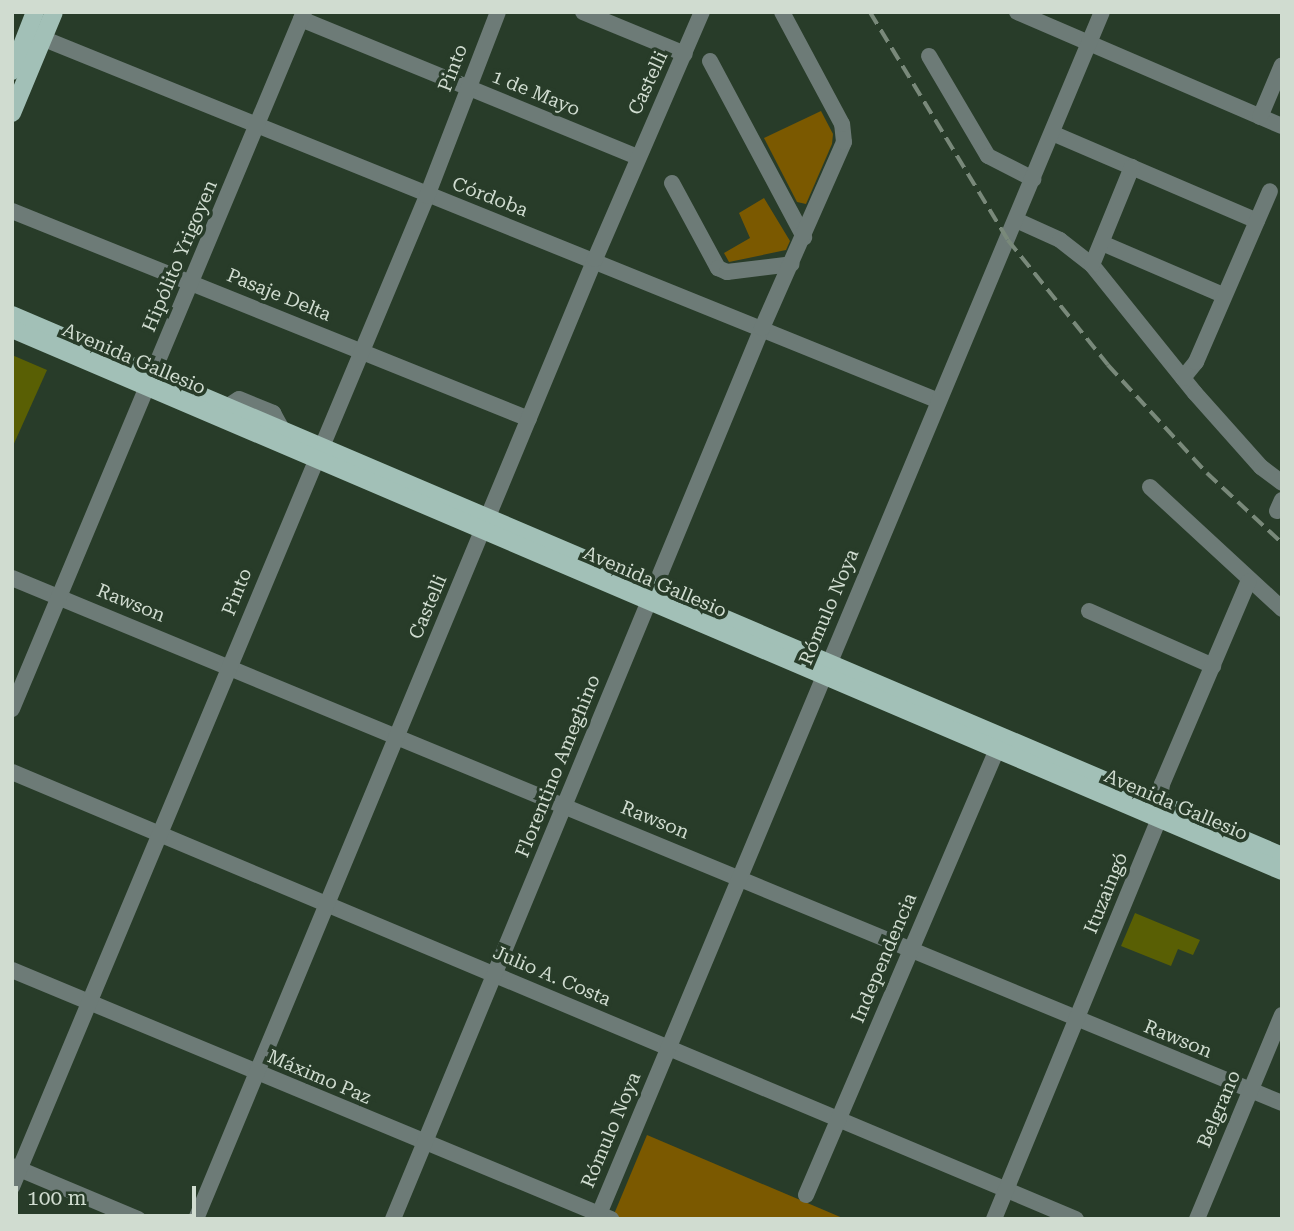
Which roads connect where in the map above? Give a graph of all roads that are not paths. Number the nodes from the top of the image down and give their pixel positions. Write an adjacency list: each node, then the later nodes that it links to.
1 (35, 12): 10 (main road)
2 (54, 12): 10 (main road)
3 (498, 12): 17 (street, Pinto)
4 (583, 12): 12 (street)
5 (702, 12): 12 (street, Castelli)
6 (782, 12): 33 (street, Florentino Ameghino)
7 (1017, 12): 11 (street)
8 (1102, 12): 11 (street, Rómulo Noya)
9 (302, 16): 17 (street, 1 de Mayo); 21 (street, Hipólito Yrigoyen)
10 (36, 36): 16 (main road); 21 (street, Córdoba)
11 (1089, 44): 19 (street); 22 (street, Rómulo Noya)
12 (685, 54): 23 (street, Castelli)
13 (929, 56): 25 (street)
14 (710, 61): 33 (street)
15 (1282, 65): 19 (street)
16 (18, 66): 18 (main road)
17 (468, 88): 23 (street, 1 de Mayo); 28 (street, Pinto)
18 (12, 113)
19 (1260, 117): 20 (street)
20 (1282, 126)
21 (257, 127): 28 (street, Córdoba); 39 (street, Hipólito Yrigoyen)
22 (1052, 133): 24 (street); 25 (street, Rómulo Noya)
23 (638, 157): 36 (street, Castelli)
24 (1132, 167): 32 (street); 35 (street)
25 (1033, 179): 29 (street, Rómulo Noya)
26 (672, 183): 37 (street)
27 (1270, 191): 32 (street)
28 (427, 195): 36 (street, Córdoba); 44 (street, Pinto)
29 (1024, 202): 31 (street, Rómulo Noya); 34 (street)
30 (12, 211): 39 (street, Pasaje Delta)
31 (1016, 220): 34 (street); 47 (street, Rómulo Noya)
32 (1257, 220): 40 (street)
33 (804, 237): 37 (street, Florentino Ameghino)
34 (1060, 240): 38 (street)
35 (1102, 243): 38 (street); 40 (street)
36 (595, 259): 42 (street, Córdoba); 48 (street, Castelli)
37 (792, 264): 42 (street, Florentino Ameghino)
38 (1092, 265): 45 (street)
39 (192, 283): 44 (street, Pasaje Delta); 46 (street, Hipólito Yrigoyen)
40 (1223, 295): 45 (street)
41 (12, 315): 46 (main road, Avenida Gallesio)
42 (762, 328): 47 (street, Córdoba); 55 (street, Florentino Ameghino)
43 (12, 329): 46 (main road, Avenida Gallesio)
44 (360, 351): 48 (street, Pasaje Delta); 49 (street, Pinto)
45 (1183, 378): 50 (street)
46 (150, 381): 49 (main road, Avenida Gallesio); 49 (main road, Avenida Gallesio); 56 (street, Hipólito Yrigoyen)
47 (939, 401): 61 (street, Rómulo Noya)
48 (529, 419): 52 (street, Castelli)
49 (316, 452): 52 (main road, Avenida Gallesio); 59 (street, Pinto)
50 (1282, 483)
51 (1150, 487): 54 (street)
52 (485, 524): 55 (main road, Avenida Gallesio); 63 (street, Castelli)
53 (12, 578): 56 (street, Rawson)
54 (1248, 582): 57 (street); 60 (street, Ituzaingó)
55 (651, 595): 61 (main road, Avenida Gallesio); 66 (street, Florentino Ameghino)
56 (59, 596): 59 (street, Rawson); 62 (street, Hipólito Yrigoyen)
57 (1282, 609)
58 (1089, 611): 60 (street)
59 (229, 666): 63 (street, Rawson); 68 (street, Pinto)
60 (1213, 666): 67 (street, Ituzaingó)
61 (826, 670): 64 (main road, Avenida Gallesio); 71 (street, Rómulo Noya)
62 (12, 709)
63 (396, 738): 66 (street, Rawson); 72 (street, Castelli)
64 (999, 744): 67 (main road, Avenida Gallesio); 73 (street, Independencia)
65 (12, 772): 68 (street, Julio A. Costa)
66 (564, 806): 71 (street, Rawson); 75 (street, Florentino Ameghino)
67 (1160, 814): 69 (main road, Avenida Gallesio); 70 (main road, Avenida Gallesio); 78 (street, Ituzaingó)
68 (161, 835): 72 (street, Julio A. Costa); 76 (street, Pinto)
69 (1282, 856)
70 (1282, 871)
71 (739, 877): 73 (street, Rawson); 79 (street, Rómulo Noya)
72 (327, 904): 75 (street, Julio A. Costa); 80 (street, Castelli)
73 (910, 949): 78 (street, Rawson); 83 (street, Independencia)
74 (12, 971): 76 (street, Máximo Paz)
75 (494, 974): 79 (street, Julio A. Costa); 84 (street, Florentino Ameghino)
76 (90, 1003): 80 (street, Máximo Paz); 85 (street, Pinto)
77 (1282, 1015): 81 (street, Belgrano)
78 (1076, 1020): 81 (street, Rawson); 87 (street, Ituzaingó)
79 (668, 1047): 83 (street, Julio A. Costa); 89 (street, Rómulo Noya)
80 (257, 1073): 84 (street, Máximo Paz); 91 (street, Castelli)
81 (1249, 1091): 82 (street, Rawson); 95 (street, Belgrano)
82 (1282, 1103)
83 (838, 1119): 87 (street, Julio A. Costa); 88 (street, Independencia)
84 (424, 1144): 89 (street, Máximo Paz); 92 (street, Florentino Ameghino)
85 (16, 1167): 86 (street, Pinto); 90 (street)
86 (12, 1187)
87 (1006, 1189): 93 (street, Ituzaingó); 94 (street, Julio A. Costa)
88 (806, 1195)
89 (602, 1217)
90 (138, 1219)
91 (196, 1219)
92 (393, 1219)
93 (994, 1219)
94 (1076, 1219)
95 (1197, 1219)

